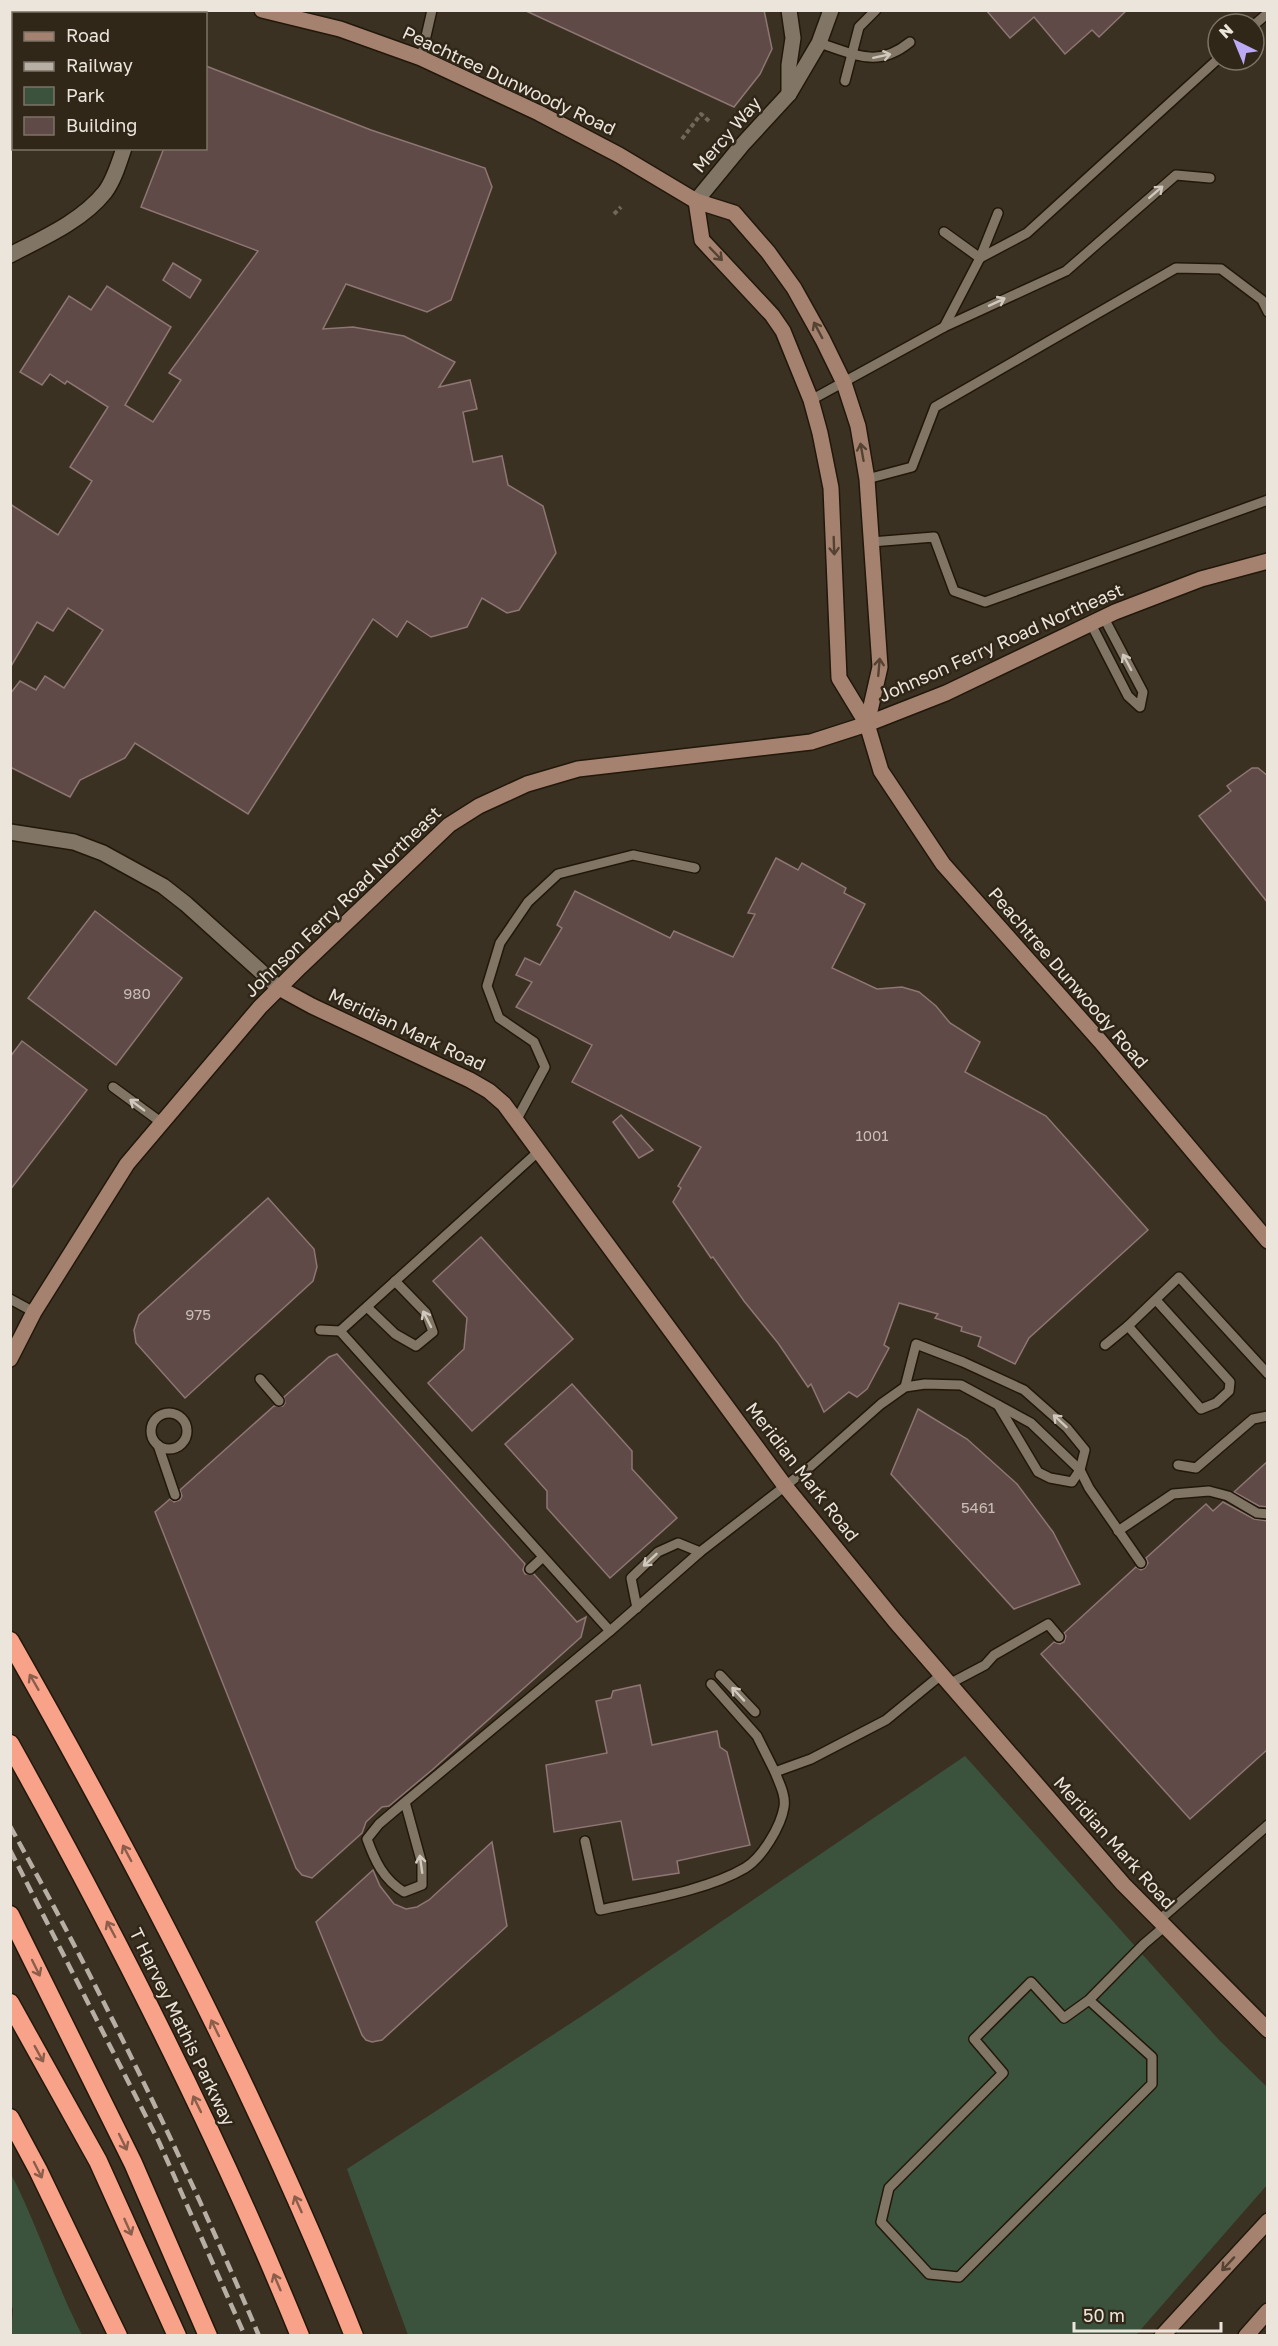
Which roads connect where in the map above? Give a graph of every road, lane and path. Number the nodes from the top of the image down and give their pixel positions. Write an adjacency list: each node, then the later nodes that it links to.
1 (262, 10): 9 (main road, Peachtree Dunwoody Road)
2 (432, 10): 9 (lane)
3 (789, 10): 12 (street)
4 (831, 10): 7 (street, Mercy Way)
5 (876, 10): 8 (lane)
6 (910, 42): 8 (lane, one-way to 6)
7 (819, 43): 8 (lane); 12 (street, Mercy Way)
8 (851, 53): 11 (lane)
9 (420, 58): 17 (main road, Peachtree Dunwoody Road)
10 (1206, 70): 23 (lane)
11 (845, 81)
12 (789, 94): 17 (street, Mercy Way)
13 (709, 121): 14 (path)
14 (682, 139)
15 (123, 150): 22 (street)
16 (1210, 178): 25 (lane, one-way to 16)
17 (696, 201): 26 (main road, Peachtree Dunwoody Road, one-way to 17); 27 (main road, Peachtree Dunwoody Road, one-way to 27)
18 (621, 207): 20 (path)
19 (998, 213): 23 (lane)
20 (614, 214)
21 (944, 232): 23 (lane)
22 (10, 255)
23 (980, 258): 25 (lane)
24 (1268, 312): 28 (lane)
25 (944, 327): 26 (lane)
26 (844, 383): 27 (lane); 28 (main road, Peachtree Dunwoody Road, one-way to 26)
27 (811, 400): 33 (main road, Peachtree Dunwoody Road, one-way to 33)
28 (867, 479): 30 (main road, Peachtree Dunwoody Road)
29 (1268, 500): 30 (lane)
30 (871, 542): 33 (main road, Peachtree Dunwoody Road, one-way to 30)
31 (1268, 561): 32 (main road, Johnson Ferry Road Northeast)
32 (1098, 621): 32 (lane, one-way to 32); 33 (main road, Johnson Ferry Road Northeast)
33 (867, 724): 36 (main road, Johnson Ferry Road Northeast); 41 (main road, Peachtree Dunwoody Road)
34 (10, 832): 36 (street)
35 (695, 868): 38 (lane)
36 (279, 988): 38 (main road, Meridian Mark Road); 39 (main road, Johnson Ferry Road Northeast)
37 (113, 1087): 39 (lane, one-way to 37)
38 (517, 1119): 40 (main road, Meridian Mark Road)
39 (162, 1123): 46 (main road, Johnson Ferry Road Northeast)
40 (539, 1151): 42 (lane); 61 (main road, Meridian Mark Road)
41 (1268, 1241)
42 (395, 1281): 45 (lane); 45 (lane, one-way to 42)
43 (10, 1299): 46 (lane)
44 (1156, 1299): 47 (lane); 47 (lane); 52 (lane)
45 (366, 1307): 49 (lane)
46 (34, 1312): 51 (main road, Johnson Ferry Road Northeast)
47 (1128, 1326): 50 (lane)
48 (320, 1330): 49 (lane)
49 (340, 1331): 66 (lane)
50 (1105, 1345)
51 (10, 1359)
52 (1268, 1374)
53 (260, 1379): 55 (lane)
54 (905, 1387): 56 (lane); 60 (lane, one-way to 54); 61 (lane)
55 (279, 1401)
56 (997, 1403): 60 (lane); 60 (lane)
57 (1268, 1416): 59 (lane)
58 (158, 1445): 58 (lane); 62 (lane)
59 (1178, 1466)
60 (1080, 1470): 64 (lane)
61 (785, 1486): 65 (lane); 74 (main road, Meridian Mark Road)
62 (175, 1495)
63 (1268, 1514): 64 (lane)
64 (1118, 1531): 67 (lane)
65 (700, 1552): 69 (lane); 69 (lane, one-way to 69)
66 (543, 1557): 68 (lane); 70 (lane)
67 (1141, 1563)
68 (530, 1569)
69 (637, 1608): 70 (lane)
70 (610, 1631): 79 (lane)
71 (1059, 1637): 74 (lane)
72 (10, 1641): 94 (highway, one-way to 72)
73 (720, 1675): 76 (lane, one-way to 73)
74 (945, 1680): 78 (lane); 83 (main road, Meridian Mark Road)
75 (711, 1684): 78 (lane)
76 (755, 1712)
77 (10, 1744): 93 (highway, T Harvey Mathis Parkway, one-way to 77)
78 (775, 1772): 81 (lane)
79 (405, 1802): 79 (lane, one-way to 79)
80 (1268, 1825): 83 (lane)
81 (585, 1841)
82 (10, 1915): 92 (highway, one-way to 92)
83 (1161, 1924): 84 (lane); 86 (main road, Meridian Mark Road)
84 (1089, 2000): 84 (lane)
85 (10, 2003): 91 (highway, one-way to 91)
86 (1268, 2030)
87 (10, 2118): 90 (highway, one-way to 90)
88 (1268, 2221): 95 (main road, one-way to 95)
89 (1268, 2311): 96 (main road)
90 (118, 2336)
91 (177, 2336)
92 (208, 2336)
93 (300, 2336)
94 (354, 2336)
95 (1162, 2336)
96 (1246, 2336)

